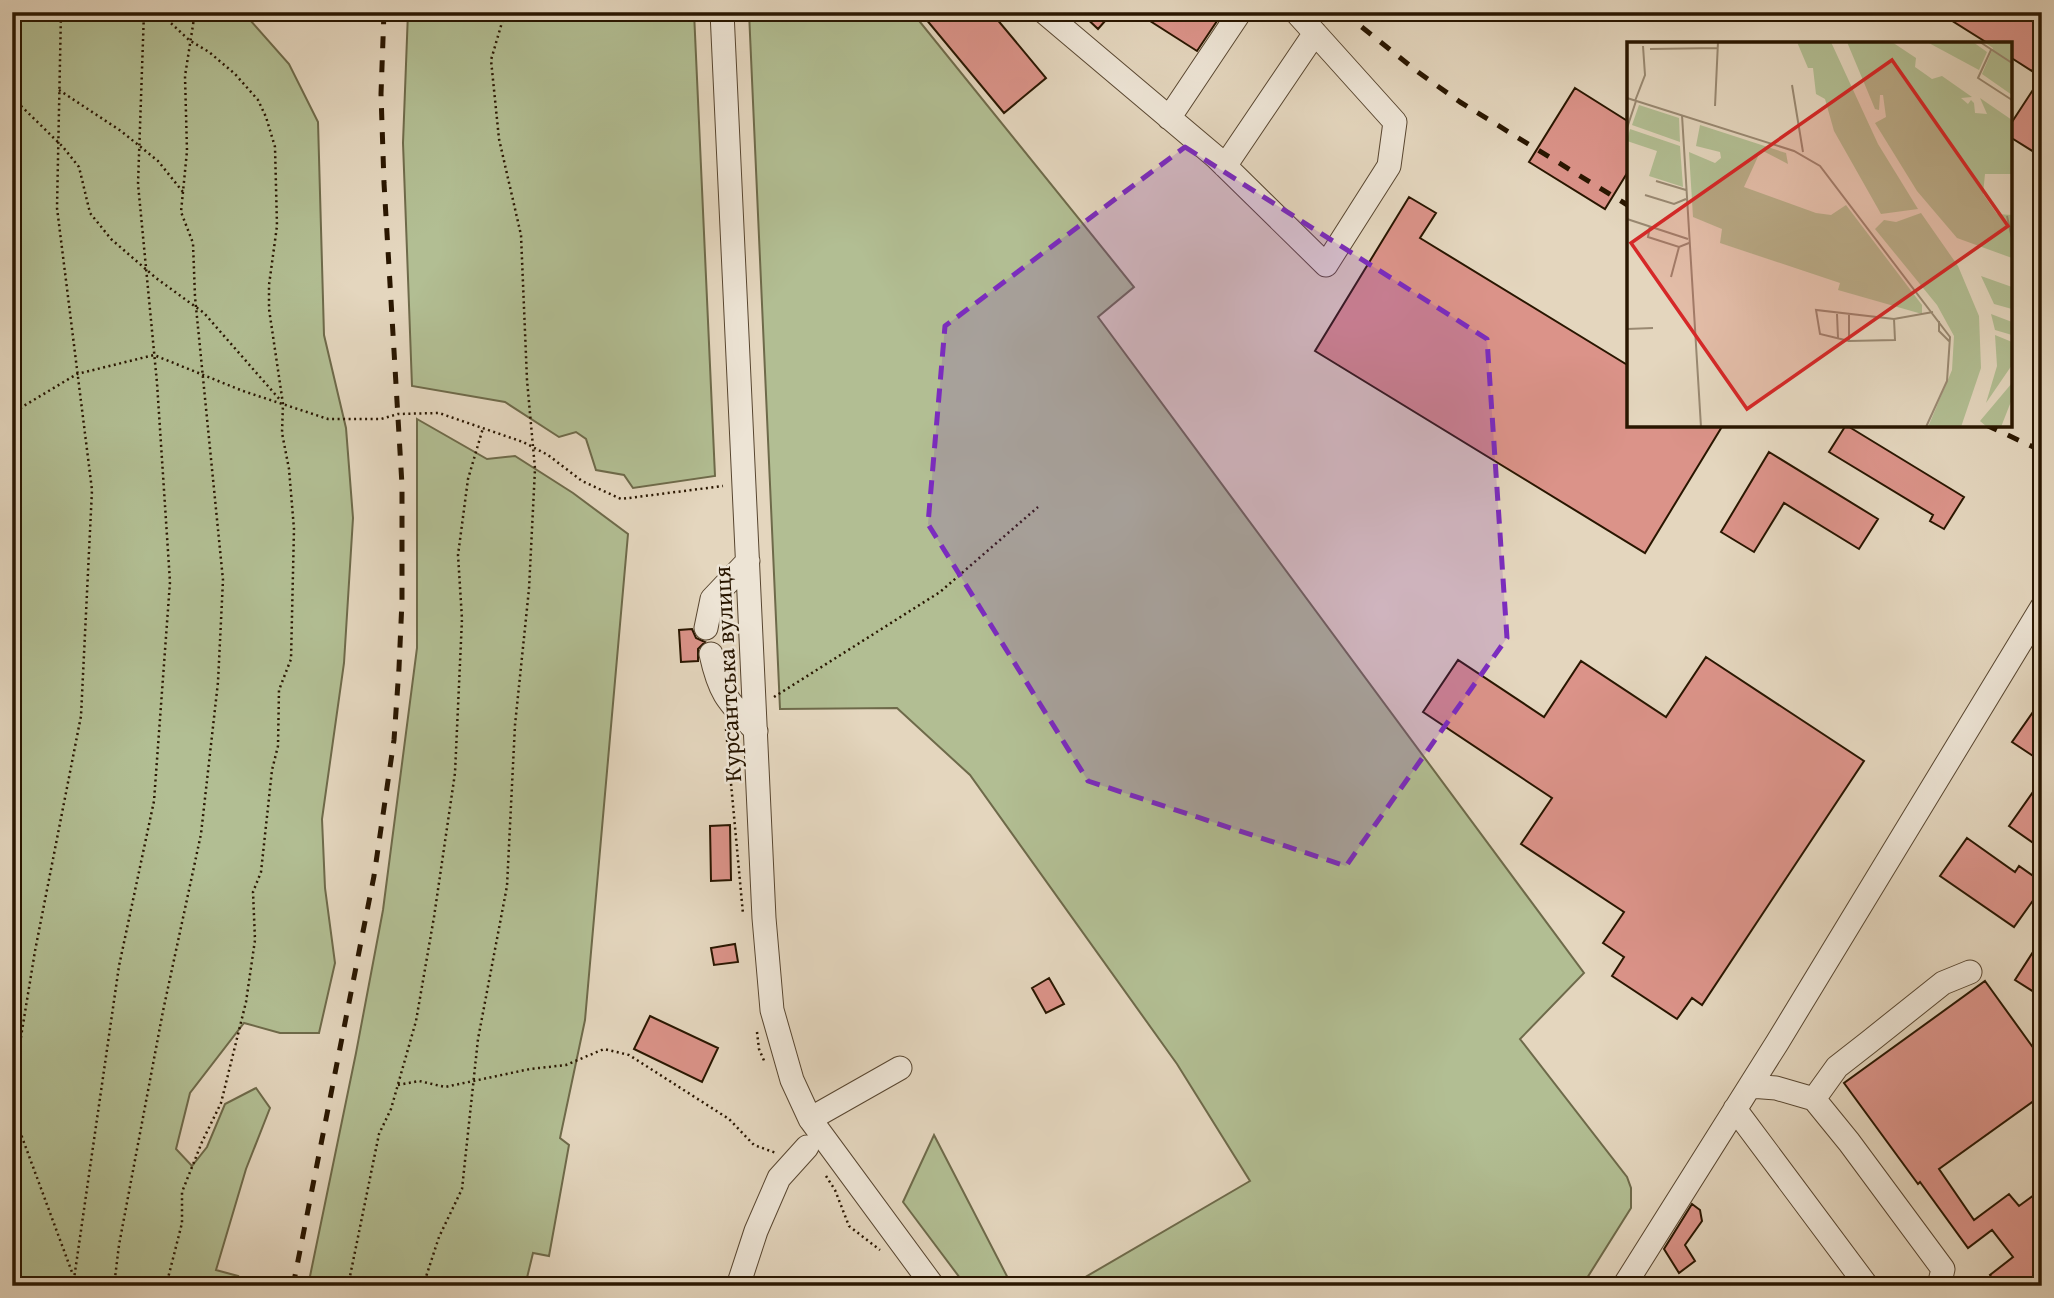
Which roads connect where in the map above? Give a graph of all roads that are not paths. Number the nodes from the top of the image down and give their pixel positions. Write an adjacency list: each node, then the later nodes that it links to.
1 (722, 12): 8 (street, Курсантська вулиця)
2 (1044, 12): 6 (street)
3 (1240, 12): 6 (street)
4 (1296, 12): 5 (street)
5 (1315, 33): 7 (street); 7 (street)
6 (1169, 118): 7 (street)
7 (1224, 166)
8 (748, 561): 10 (street); 12 (street, Курсантська вулиця)
9 (2042, 607): 15 (street)
10 (706, 628)
11 (711, 654): 12 (street)
12 (755, 720): 18 (street, Курсантська вулиця)
13 (1970, 972): 16 (street)
14 (900, 1068): 18 (street)
15 (1750, 1086): 16 (street); 17 (street)
16 (1814, 1099): 24 (street)
17 (1735, 1109): 22 (street); 23 (street)
18 (810, 1119): 21 (street, Курсантська вулиця)
19 (801, 1153): 20 (street)
20 (738, 1286)
21 (933, 1286)
22 (1624, 1286)
23 (1867, 1286)
24 (1939, 1286)

